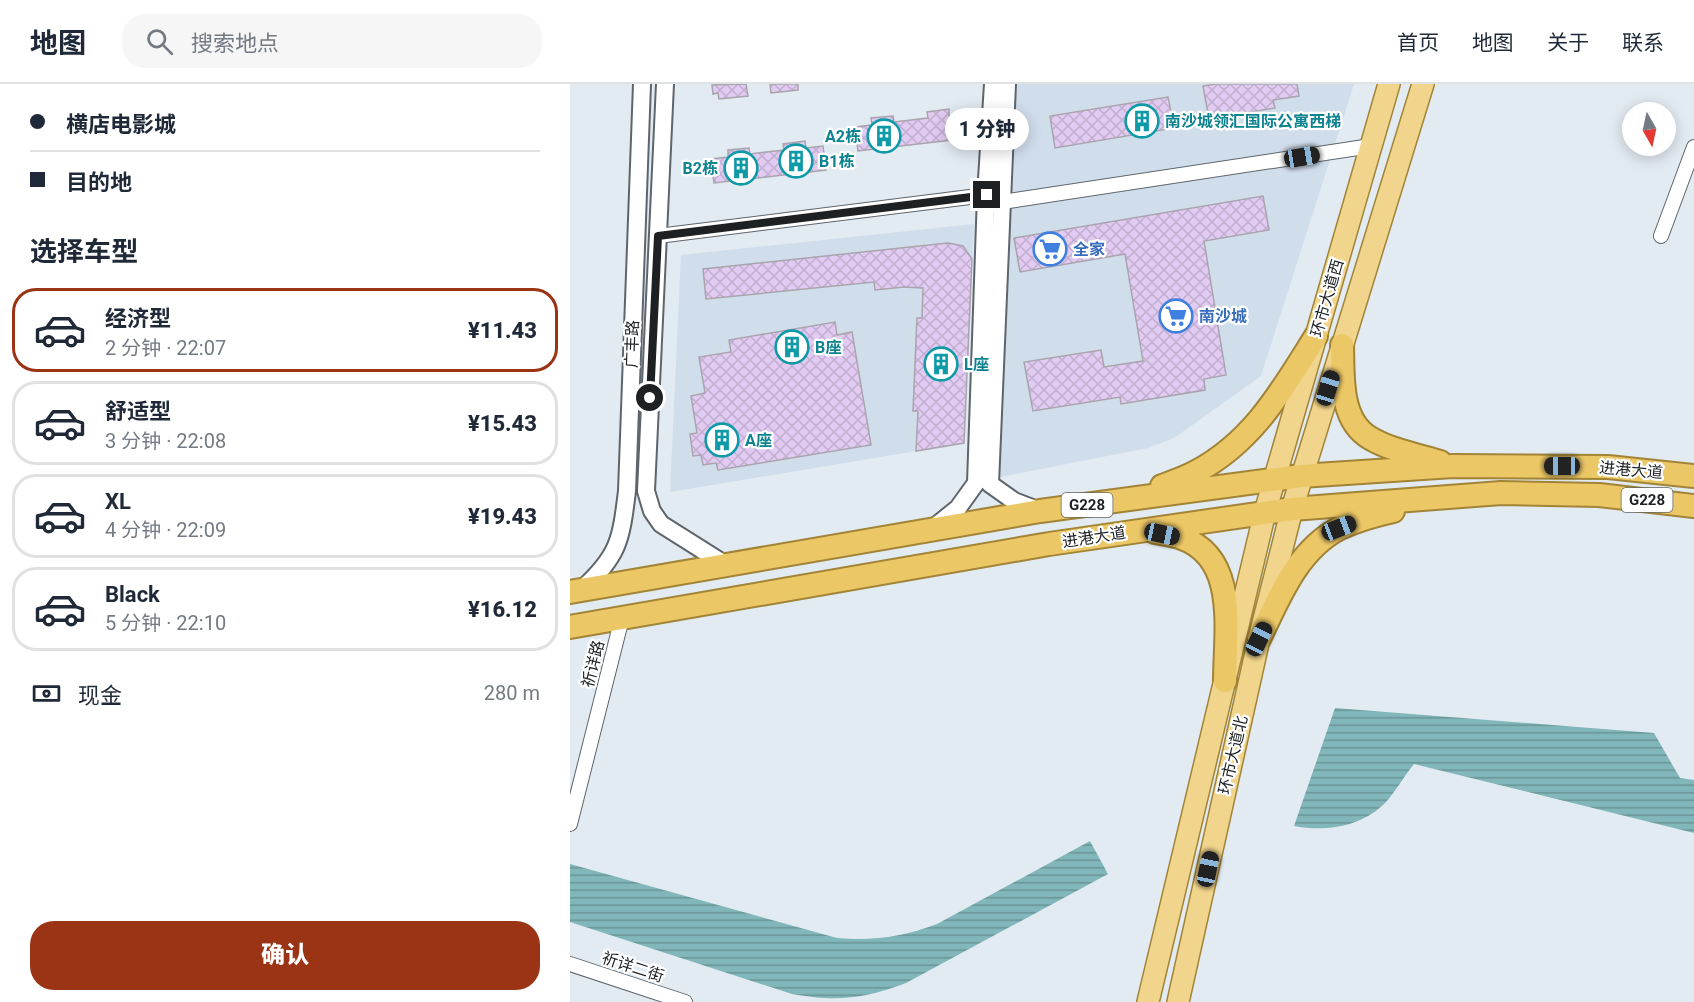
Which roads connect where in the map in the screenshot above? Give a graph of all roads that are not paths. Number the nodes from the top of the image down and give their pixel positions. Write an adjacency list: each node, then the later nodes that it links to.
1 (642, 84): 33 (street, 广丰路)
2 (664, 84): 10 (street, 广丰路)
3 (993, 84): 9 (street)
4 (1007, 84): 9 (street)
5 (1389, 84): 7 (main road, 环市大道西)
6 (1423, 84): 13 (main road, 环市大道西)
7 (1371, 146): 9 (street); 12 (main road, 环市大道西)
8 (1694, 147): 11 (street)
9 (994, 199): 10 (street); 27 (street); 30 (street)
10 (658, 236): 32 (street, 广丰路)
11 (1661, 236)
12 (1318, 330): 13 (main road); 20 (main road, 环市大道西); 24 (highway)
13 (1344, 337): 14 (highway); 18 (main road, 环市大道西)
14 (1453, 466): 15 (highway, 进港大道 / G228); 18 (highway, 进港大道 / G228)
15 (1516, 466): 17 (highway, 进港大道 / G228); 21 (highway)
16 (1694, 466): 17 (highway)
17 (1608, 467): 19 (highway, 进港大道 / G228)
18 (1301, 476): 20 (highway, 进港大道 / G228); 26 (main road, 环市大道西)
19 (1694, 476)
20 (1275, 479): 24 (highway, 进港大道 / G228); 28 (main road, 环市大道西)
21 (1501, 493): 22 (highway, 进港大道 / G228); 23 (highway, 进港大道 / G228)
22 (1599, 495): 25 (highway, 进港大道 / G228); 29 (highway)
23 (1452, 496): 26 (highway, 进港大道 / G228); 36 (highway)
24 (1132, 498): 27 (highway, 进港大道 / G228)
25 (1694, 506)
26 (1292, 509): 28 (highway, 进港大道 / G228); 36 (main road, 环市大道北)
27 (1040, 511): 30 (highway, 进港大道 / G228)
28 (1265, 512): 31 (highway, 进港大道 / G228); 37 (main road, 环市大道北)
29 (1694, 518)
30 (932, 529): 32 (highway, 进港大道 / G228)
31 (1142, 530): 34 (highway, 进港大道 / G228); 37 (highway)
32 (726, 565): 33 (highway, 进港大道 / G228)
33 (575, 591)
34 (622, 618): 35 (highway, 进港大道 / G228); 38 (street, 祈详路)
35 (570, 627)
36 (1259, 639): 42 (main road, 环市大道北)
37 (1225, 681): 41 (main road, 环市大道北)
38 (570, 824)
39 (570, 964): 40 (street, 祈详二街)
40 (685, 1002)
41 (1148, 1002)
42 (1178, 1002)

